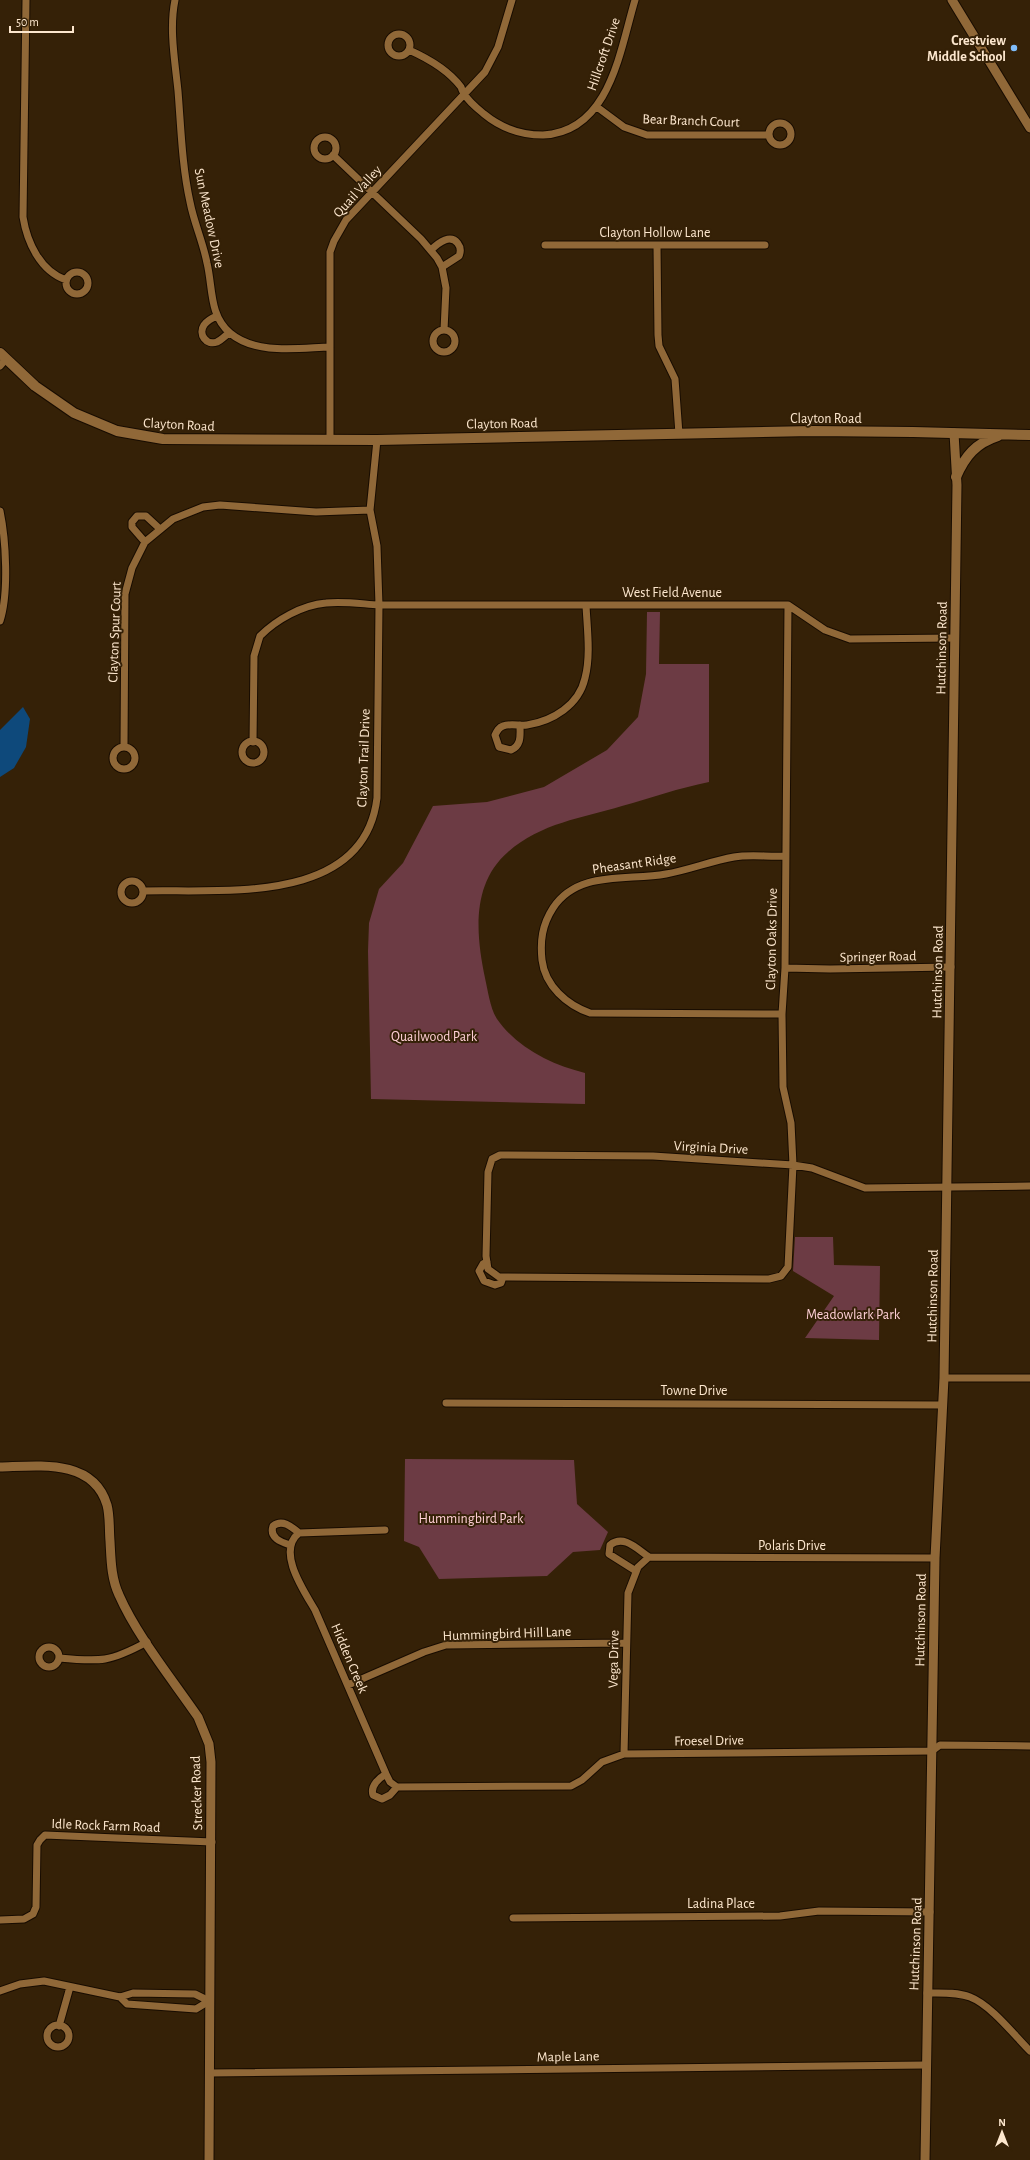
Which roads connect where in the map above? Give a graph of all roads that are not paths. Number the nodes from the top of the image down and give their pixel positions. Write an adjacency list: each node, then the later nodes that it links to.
1 (26, 0): 18 (street)
2 (175, 0): 19 (street, Sun Meadow Drive)
3 (512, 0): 7 (street, Quail Valley)
4 (634, 0): 8 (street, Hillcroft Drive)
5 (952, 0): 9 (street)
6 (409, 50): 7 (street, Hillcroft Drive)
7 (465, 95): 8 (street, Hillcroft Drive); 12 (street, Quail Valley)
8 (597, 107): 10 (street, Bear Branch Court)
9 (1030, 128)
10 (769, 135)
11 (333, 156): 12 (street)
12 (372, 193): 16 (street); 22 (street, Quail Valley)
13 (545, 245): 14 (street, Clayton Hollow Lane)
14 (657, 245): 15 (street, Clayton Hollow Lane); 25 (street)
15 (765, 245)
16 (431, 250): 17 (street); 17 (street)
17 (442, 267): 20 (street)
18 (66, 280)
19 (217, 316): 21 (street, Sun Meadow Drive); 21 (street)
20 (444, 330)
21 (230, 333): 22 (street, Sun Meadow Drive)
22 (330, 347): 28 (street, Quail Valley)
23 (2, 359): 28 (main road, Clayton Road)
24 (954, 433): 25 (main road, Clayton Road); 26 (main road, Clayton Road); 30 (street, Hutchinson Road)
25 (679, 434): 29 (main road, Clayton Road)
26 (1005, 434): 27 (main road, Clayton Road); 30 (main road)
27 (1030, 435)
28 (330, 440): 29 (main road, Clayton Road)
29 (377, 440): 31 (street, Clayton Trail Drive)
30 (956, 477): 39 (street, Hutchinson Road)
31 (370, 510): 33 (street, Clayton Spur Court); 35 (street, Clayton Trail Drive)
32 (0, 511): 38 (street)
33 (160, 529): 34 (street, Clayton Spur Court); 34 (street)
34 (145, 542): 42 (street, Clayton Spur Court)
35 (379, 605): 36 (street, West Field Avenue); 41 (street, West Field Avenue); 44 (street, Clayton Trail Drive)
36 (586, 605): 37 (street, West Field Avenue); 40 (street)
37 (788, 605): 39 (street); 43 (street, Clayton Oaks Drive)
38 (0, 621)
39 (955, 638): 46 (street, Hutchinson Road)
40 (520, 725): 40 (street)
41 (253, 742)
42 (124, 747)
43 (785, 856): 45 (street, Clayton Oaks Drive); 47 (street, Pheasant Ridge)
44 (143, 890)
45 (784, 968): 46 (street, Springer Road); 47 (street, Clayton Oaks Drive)
46 (951, 968): 49 (street, Hutchinson Road)
47 (782, 1014): 48 (street, Clayton Oaks Drive)
48 (793, 1164): 49 (street, Virginia Drive); 51 (street, Virginia Drive); 52 (street, Clayton Oaks Drive)
49 (948, 1186): 50 (street, Virginia Drive); 54 (street, Hutchinson Road)
50 (1030, 1186)
51 (487, 1262): 53 (street); 53 (street, Virginia Drive)
52 (786, 1271): 53 (street, Virginia Drive)
53 (503, 1277)
54 (944, 1378): 55 (street); 57 (street, Hutchinson Road)
55 (1030, 1378)
56 (446, 1403): 57 (street, Towne Drive)
57 (943, 1405): 63 (street, Hutchinson Road)
58 (0, 1467): 65 (street, Strecker Road)
59 (385, 1530): 60 (street)
60 (296, 1535): 61 (street); 61 (street)
61 (290, 1545): 68 (street, Hidden Creek)
62 (649, 1557): 63 (street, Polaris Drive); 64 (street); 64 (street)
63 (935, 1558): 70 (street, Hutchinson Road)
64 (637, 1569): 66 (street, Vega Drive)
65 (147, 1642): 67 (street); 74 (street, Strecker Road)
66 (626, 1643): 68 (street, Hummingbird Hill Lane); 71 (street, Vega Drive)
67 (60, 1658)
68 (348, 1685): 72 (street, Hidden Creek)
69 (1030, 1746): 70 (street, Froesel Drive)
70 (932, 1751): 71 (street, Froesel Drive); 75 (street, Hutchinson Road)
71 (624, 1754): 73 (street, Froesel Drive)
72 (386, 1774): 73 (street, Hidden Creek); 73 (street)
73 (397, 1787)
74 (212, 1842): 77 (street, Idle Rock Farm Road); 82 (street, Strecker Road)
75 (930, 1912): 76 (street, Ladina Place); 80 (street, Hutchinson Road)
76 (513, 1918)
77 (0, 1920)
78 (70, 1987): 79 (street); 81 (street); 83 (street)
79 (0, 1991)
80 (927, 1993): 84 (street); 85 (street, Hutchinson Road)
81 (120, 1997): 82 (street); 82 (street)
82 (210, 2001): 86 (street, Strecker Road)
83 (59, 2026)
84 (1030, 2051)
85 (926, 2065): 86 (street, Maple Lane); 88 (street, Hutchinson Road)
86 (210, 2073): 87 (street, Strecker Road)
87 (209, 2160)
88 (925, 2160)

